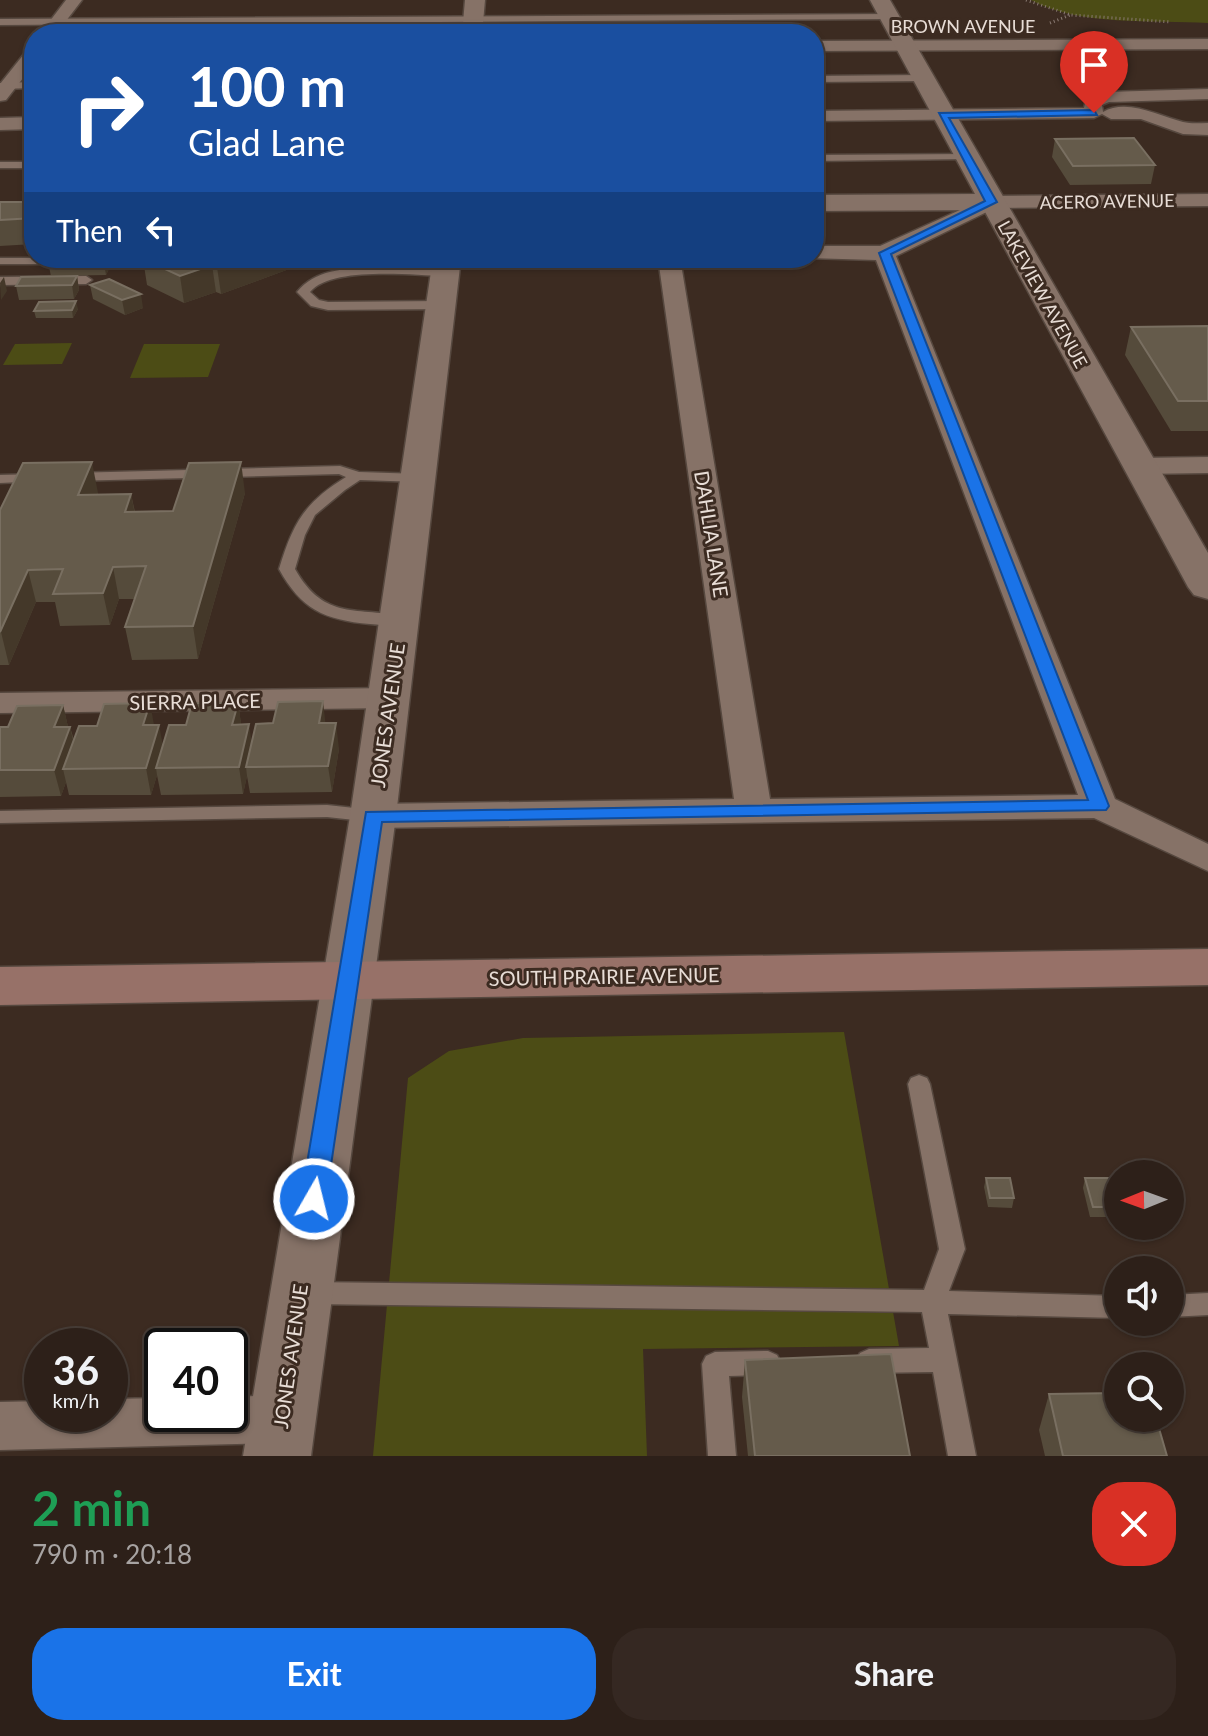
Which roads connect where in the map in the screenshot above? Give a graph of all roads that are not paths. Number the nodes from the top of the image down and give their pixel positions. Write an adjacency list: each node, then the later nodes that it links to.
1 (74, 0): 5 (street)
2 (884, 8): 3 (lane); 10 (street, LAKEVIEW AVENUE)
3 (473, 17): 6 (lane)
4 (0, 22): 7 (lane)
5 (56, 24)
6 (206, 24)
7 (24, 25)
8 (1208, 44): 10 (street, BROWN AVENUE)
9 (824, 46): 10 (street, BROWN AVENUE)
10 (904, 46): 14 (street, LAKEVIEW AVENUE)
11 (11, 53): 12 (street)
12 (24, 53)
13 (24, 65): 17 (street)
14 (922, 78): 15 (lane); 20 (street, LAKEVIEW AVENUE)
15 (824, 79)
16 (24, 86): 17 (lane)
17 (3, 89)
18 (1208, 94): 19 (street)
19 (1094, 113): 20 (street); 24 (street)
20 (942, 115): 21 (street); 25 (street, LAKEVIEW AVENUE)
21 (824, 116)
22 (24, 123): 23 (street)
23 (0, 124)
24 (1208, 129)
25 (966, 156): 26 (lane); 30 (street, LAKEVIEW AVENUE)
26 (824, 158)
27 (0, 165): 28 (lane)
28 (24, 165)
29 (1208, 200): 30 (street, ACERO AVENUE)
30 (991, 202): 31 (street, ACERO AVENUE); 33 (street); 41 (street, LAKEVIEW AVENUE)
31 (824, 203)
32 (824, 253): 33 (street)
33 (884, 253): 49 (street)
34 (0, 261): 35 (lane)
35 (24, 261)
36 (671, 268): 50 (street, DAHLIA LANE)
37 (444, 278): 37 (lane); 43 (street, JONES AVENUE)
38 (86, 280): 39 (lane)
39 (0, 281)
40 (1208, 465): 41 (street)
41 (1140, 466): 45 (street, LAKEVIEW AVENUE)
42 (357, 476): 43 (lane); 44 (lane); 46 (lane)
43 (420, 478): 46 (street, JONES AVENUE)
44 (0, 479)
45 (1208, 587)
46 (401, 621): 47 (street, JONES AVENUE)
47 (390, 698): 48 (street, SIERRA PLACE); 51 (street, JONES AVENUE)
48 (0, 703)
49 (1100, 806): 50 (street); 53 (street)
50 (754, 811): 51 (street)
51 (373, 816): 52 (lane); 55 (street, JONES AVENUE)
52 (0, 817)
53 (1208, 859)
54 (1208, 967): 55 (main road, SOUTH PRAIRIE AVENUE)
55 (347, 981): 56 (main road, SOUTH PRAIRIE AVENUE); 58 (street, JONES AVENUE)
56 (0, 986)
57 (919, 1084): 59 (lane)
58 (299, 1293): 59 (lane); 67 (street, JONES AVENUE)
59 (933, 1301): 62 (lane); 63 (lane)
60 (1208, 1304): 61 (lane)
61 (1184, 1305)
62 (1104, 1307)
63 (944, 1360): 64 (lane); 69 (lane)
64 (837, 1362)
65 (791, 1363): 68 (lane)
66 (0, 1426): 67 (street)
67 (279, 1438)
68 (722, 1456)
69 (962, 1456)

